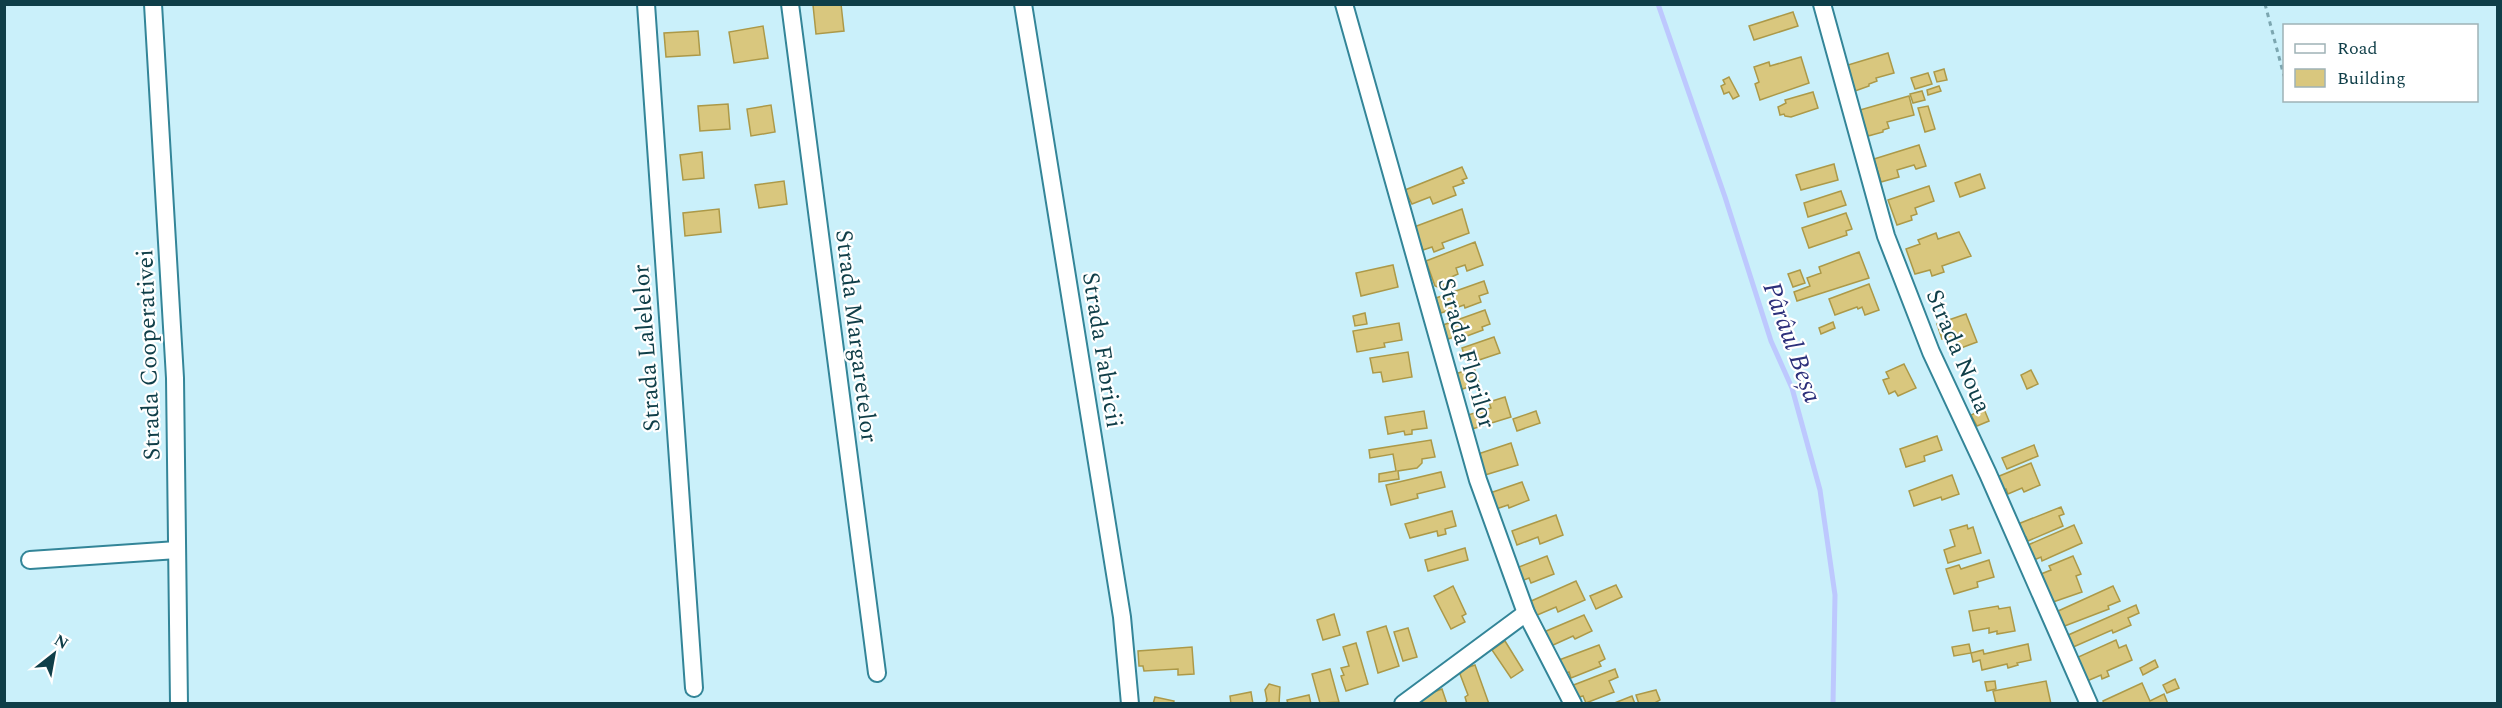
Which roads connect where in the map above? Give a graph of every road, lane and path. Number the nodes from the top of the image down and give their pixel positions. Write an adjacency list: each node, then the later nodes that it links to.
1 (153, 4): 9 (street, Strada Cooperativei)
2 (646, 4): 13 (street, Strada Lalelelor)
3 (790, 4): 12 (street, Strada Margaretelor)
4 (1023, 4): 15 (street, Strada Fabricii)
5 (1344, 4): 11 (street, Strada Florilor)
6 (1822, 4): 18 (street, Strada Noua)
7 (2265, 4): 8 (path)
8 (2283, 72)
9 (177, 550): 10 (street); 14 (street, Strada Cooperativei)
10 (30, 560)
11 (1526, 613): 16 (street); 17 (street, Strada Florilor)
12 (877, 673)
13 (694, 688)
14 (179, 704)
15 (1130, 704)
16 (1403, 704)
17 (1573, 704)
18 (2089, 704)

